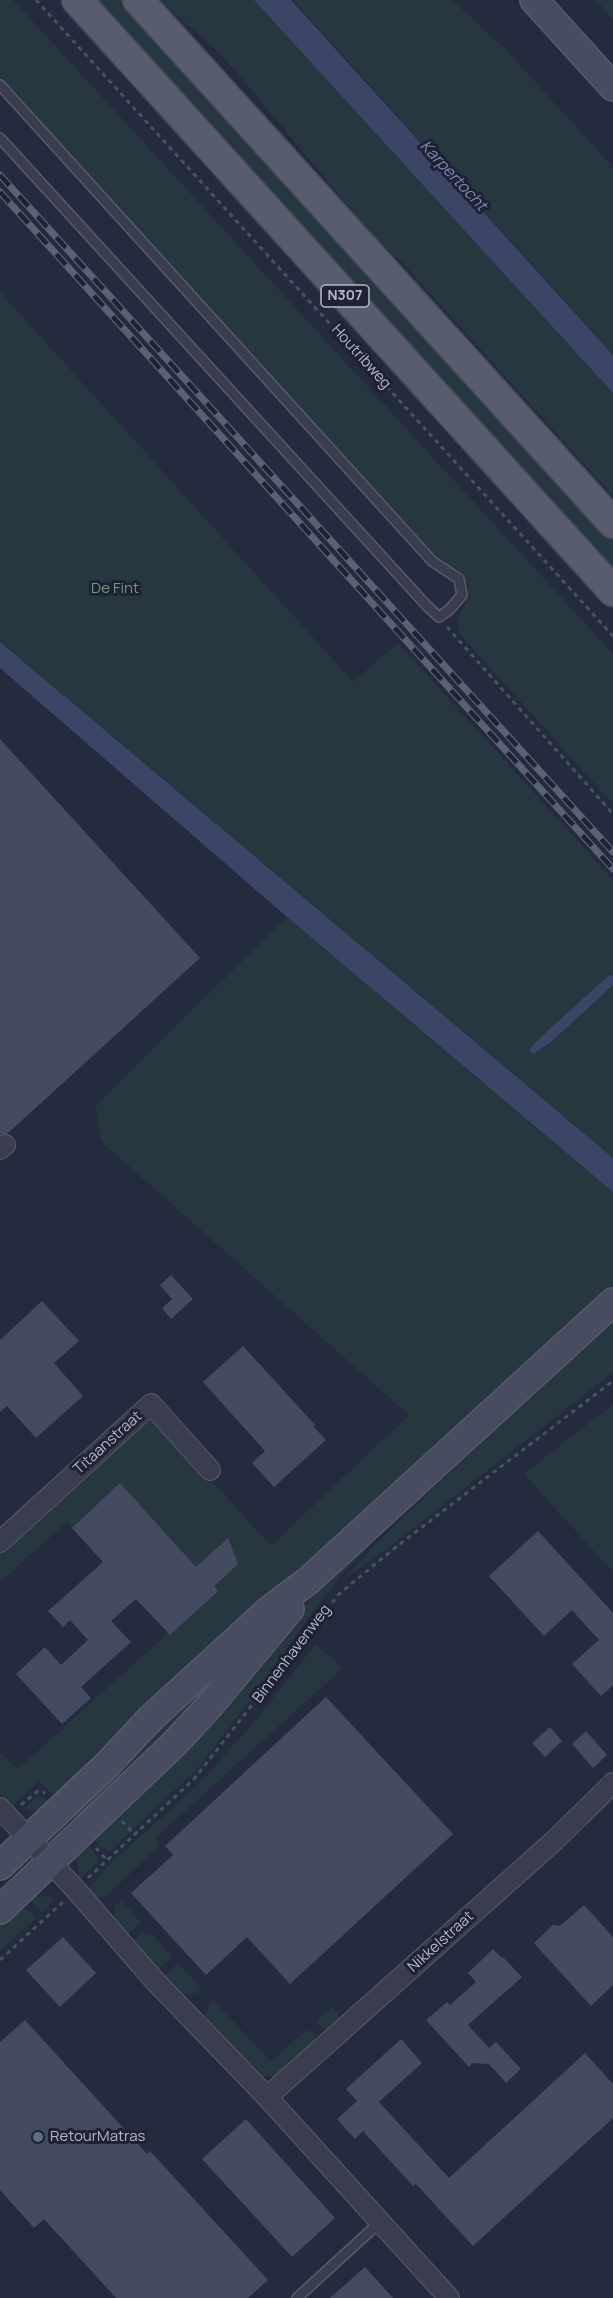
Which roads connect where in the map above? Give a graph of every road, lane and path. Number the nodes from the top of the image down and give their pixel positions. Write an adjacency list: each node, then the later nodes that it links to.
1 (36, 0): 11 (path, Houtribweg)
2 (77, 0): 9 (main road, Houtribweg / N307)
3 (138, 0): 8 (main road, N307)
4 (534, 0): 6 (main road)
5 (0, 85): 10 (lane)
6 (613, 87)
7 (0, 138): 10 (lane)
8 (613, 523)
9 (613, 591)
10 (439, 617): 12 (path)
11 (613, 636)
12 (613, 814)
13 (613, 1302): 17 (main road, Binnenhavenweg)
14 (613, 1381): 21 (path, Binnenhavenweg)
15 (210, 1470): 16 (street, Titaanstraat)
16 (0, 1542)
17 (309, 1580): 22 (main road, Binnenhavenweg); 23 (main road, Binnenhavenweg)
18 (613, 1783): 28 (street, Nikkelstraat)
19 (0, 1808): 22 (street)
20 (119, 1818): 21 (path)
21 (135, 1835): 25 (path, Binnenhavenweg)
22 (29, 1839): 23 (street); 24 (main road, Binnenhavenweg)
23 (51, 1863): 25 (street); 26 (main road, Binnenhavenweg)
24 (0, 1866)
25 (76, 1890): 27 (path, Binnenhavenweg); 28 (street)
26 (0, 1910)
27 (0, 1960)
28 (267, 2097): 29 (street)
29 (380, 2222): 30 (lane); 31 (street)
30 (297, 2298)
31 (449, 2298)

